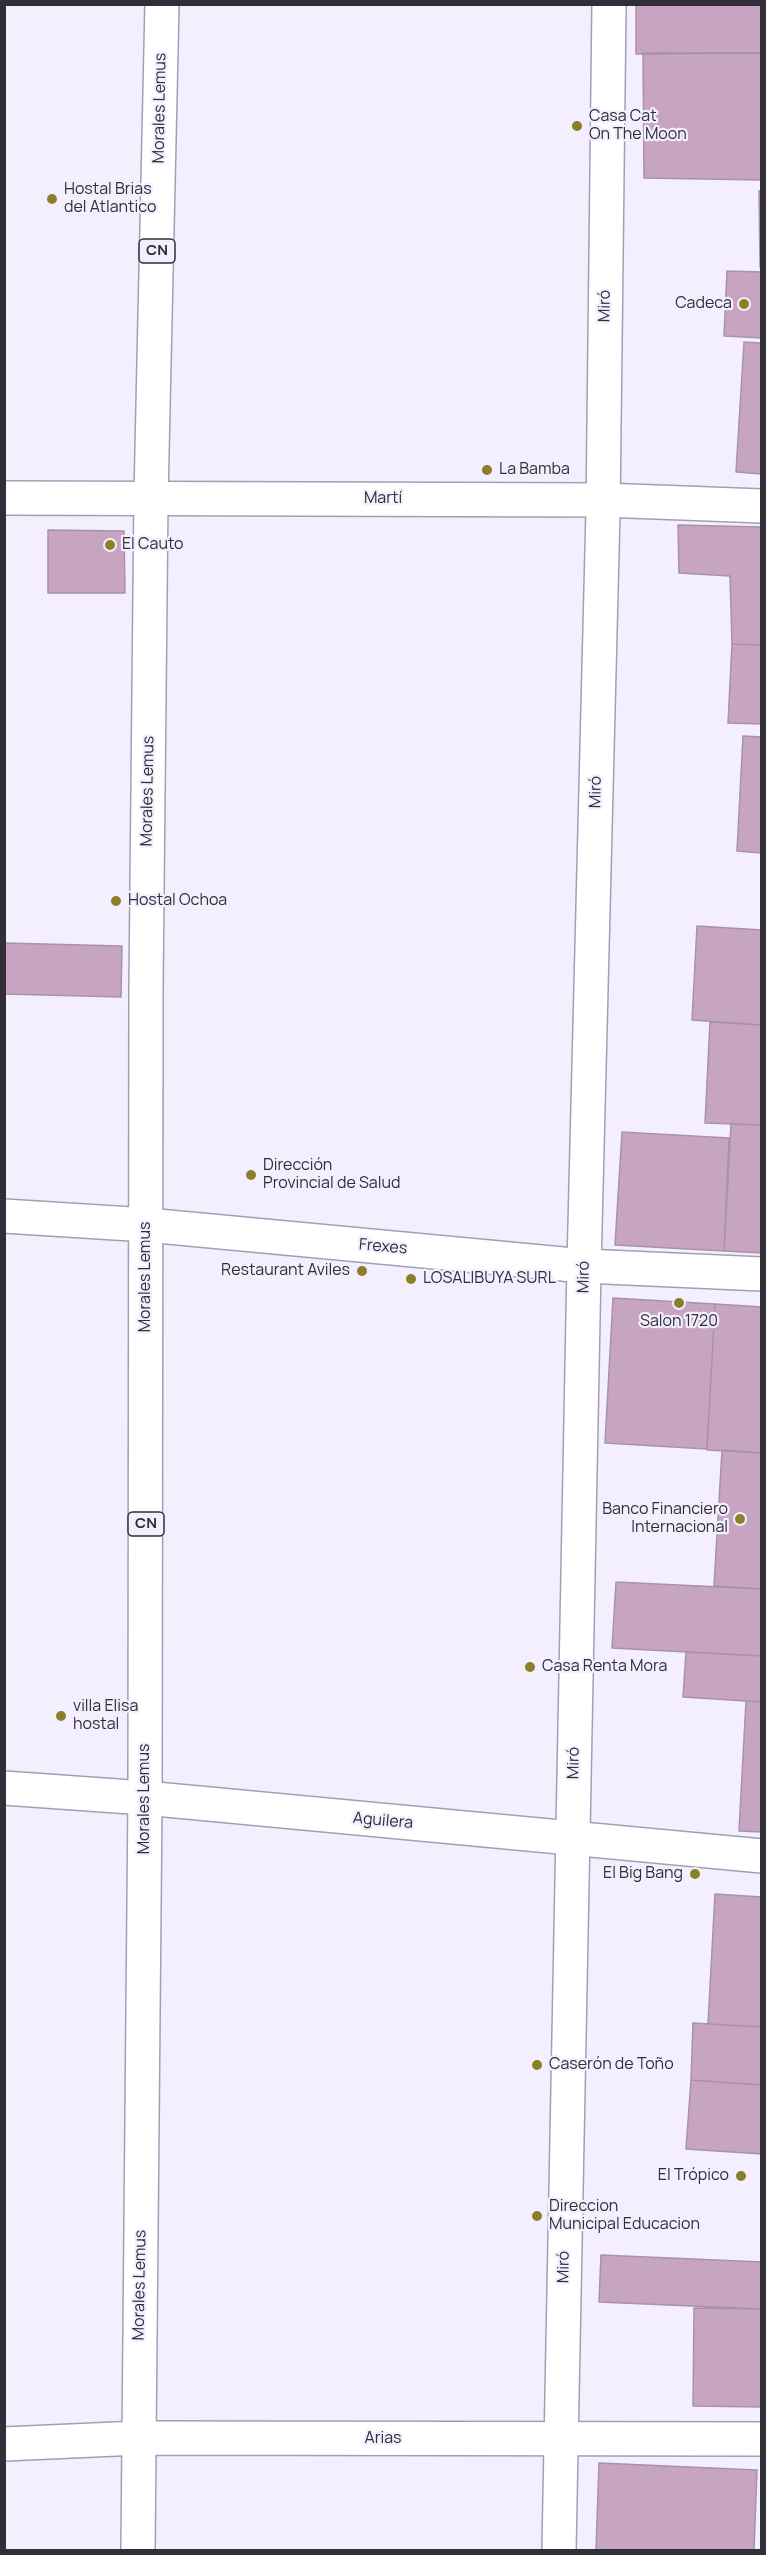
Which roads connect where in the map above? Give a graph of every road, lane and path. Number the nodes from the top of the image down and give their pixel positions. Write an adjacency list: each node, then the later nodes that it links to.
1 (162, 4): 3 (main road, Morales Lemus / CN)
2 (609, 4): 5 (main road, Miró)
3 (151, 497): 4 (main road, Martí); 5 (main road, Martí); 8 (main road, Morales Lemus / CN)
4 (4, 498)
5 (603, 500): 6 (main road, Martí); 9 (main road, Miró)
6 (762, 506)
7 (4, 1216): 8 (main road, Frexes)
8 (147, 1225): 9 (main road, Frexes); 12 (main road, Morales Lemus / CN)
9 (584, 1266): 10 (main road, Frexes); 13 (main road, Miró)
10 (762, 1274)
11 (4, 1788): 12 (main road, Aguilera)
12 (145, 1798): 13 (main road, Aguilera); 15 (main road, Morales Lemus / CN)
13 (572, 1839): 14 (main road, Aguilera); 16 (main road, Miró)
14 (762, 1856)
15 (139, 2438): 16 (main road, Arias); 18 (main road, Arias); 19 (main road, Morales Lemus / CN)
16 (561, 2439): 17 (main road, Arias); 20 (main road, Miró)
17 (762, 2439)
18 (4, 2444)
19 (138, 2550)
20 (559, 2550)

